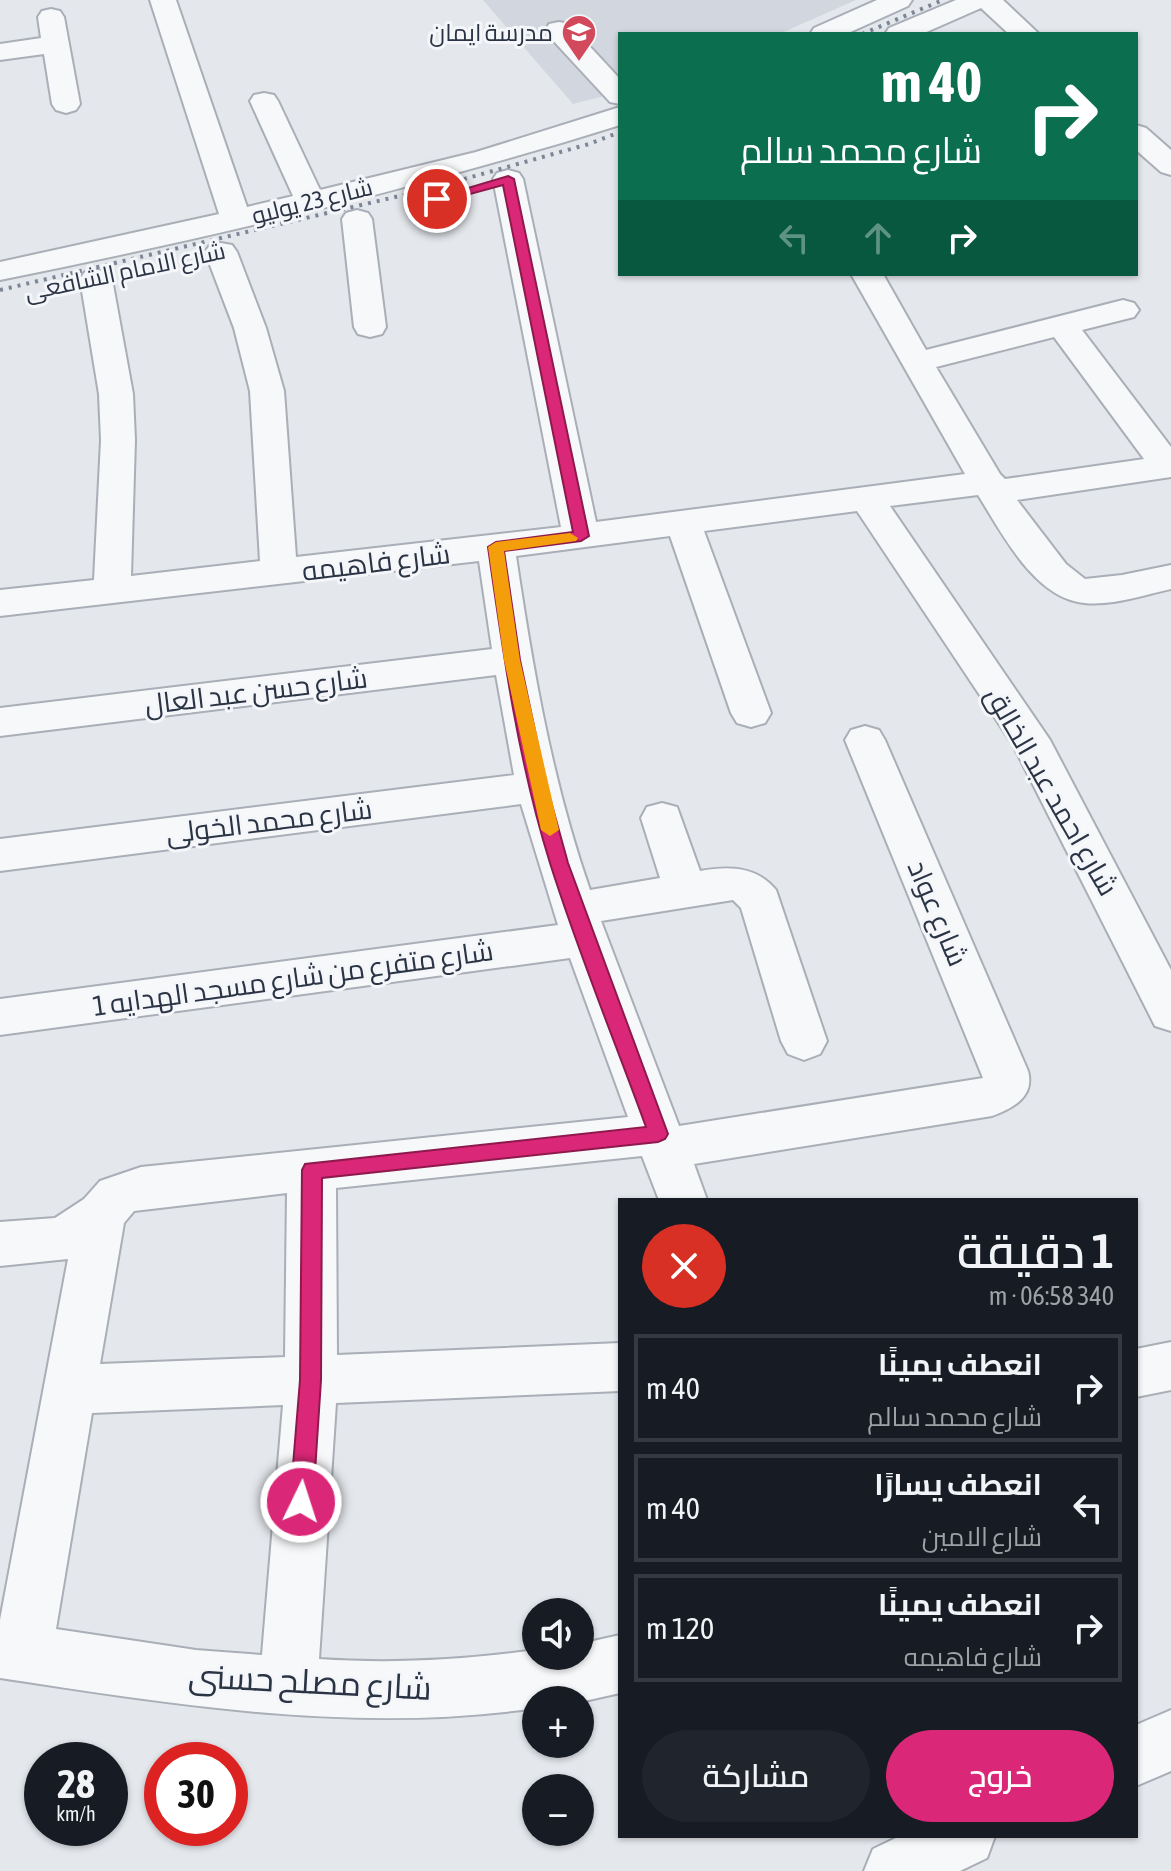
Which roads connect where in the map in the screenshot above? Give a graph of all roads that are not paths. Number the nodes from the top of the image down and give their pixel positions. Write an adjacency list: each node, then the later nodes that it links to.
1 (163, 0): 20 (street)
2 (899, 0): 6 (street)
3 (978, 0): 7 (street)
4 (987, 0): 8 (street)
5 (559, 30): 10 (street)
6 (828, 32)
7 (904, 32)
8 (1023, 32)
9 (0, 52): 12 (street)
10 (618, 94)
11 (264, 101): 18 (street)
12 (66, 104)
13 (618, 117): 18 (street, شارع 23 يوليو)
14 (1138, 136): 16 (street)
15 (618, 145): 17 (street, شارع الامام الشافعى)
16 (1171, 166)
17 (508, 179): 19 (street, شارع الامام الشافعى); 34 (street)
18 (310, 201): 20 (street, شارع 23 يوليو)
19 (357, 219): 21 (street, شارع الامام الشافعى); 28 (street)
20 (236, 220): 22 (street, شارع 23 يوليو)
21 (221, 252): 24 (street, شارع الامام الشافعى); 36 (street)
22 (0, 271)
23 (868, 276): 29 (street)
24 (96, 279): 25 (street, شارع الامام الشافعى); 38 (street)
25 (0, 297)
26 (1123, 310): 27 (street)
27 (1061, 325): 29 (street); 30 (street)
28 (370, 327)
29 (917, 362): 31 (street)
30 (1170, 466): 31 (street, شارع فاهيمه)
31 (992, 487): 32 (street, شارع فاهيمه); 37 (street)
32 (866, 497): 33 (street, شارع فاهيمه); 49 (street, شارع احمد عبد الخالق)
33 (683, 522): 34 (street, شارع فاهيمه); 41 (street)
34 (581, 536): 35 (street, شارع فاهيمه)
35 (496, 547): 36 (street, شارع فاهيمه); 40 (street)
36 (279, 573): 38 (street, شارع فاهيمه)
37 (1171, 577)
38 (112, 591): 39 (street, شارع فاهيمه)
39 (0, 603)
40 (512, 660): 42 (street, شارع حسن عبد العال); 44 (street)
41 (751, 713)
42 (0, 722)
43 (865, 740): 52 (street, شارع عواد)
44 (538, 787): 46 (street, شارع محمد الخولى); 48 (street)
45 (662, 818): 47 (street)
46 (0, 855)
47 (685, 890): 48 (street, شارع متفرع من شارع مسجد الهدايه 1); 51 (street, شارع متفرع من شارع مسجد الهدايه 1)
48 (582, 924): 50 (street, شارع متفرع من شارع مسجد الهدايه 1); 52 (street)
49 (1171, 1013)
50 (0, 1017)
51 (804, 1041)
52 (661, 1141): 53 (street); 54 (street)
53 (312, 1170): 55 (street); 60 (street)
54 (682, 1198)
55 (101, 1214): 56 (street); 61 (street)
56 (0, 1244)
57 (1171, 1366): 59 (street)
58 (618, 1367): 60 (street)
59 (1138, 1373)
60 (311, 1380): 61 (street); 64 (street)
61 (70, 1390): 62 (street)
62 (11, 1650): 64 (street, شارع مصلح حسنى)
63 (618, 1665): 64 (street, شارع مصلح حسنى)
64 (288, 1686)
65 (1171, 1740): 66 (street)
66 (1138, 1755)
67 (958, 1846): 68 (street)
68 (895, 1871)

